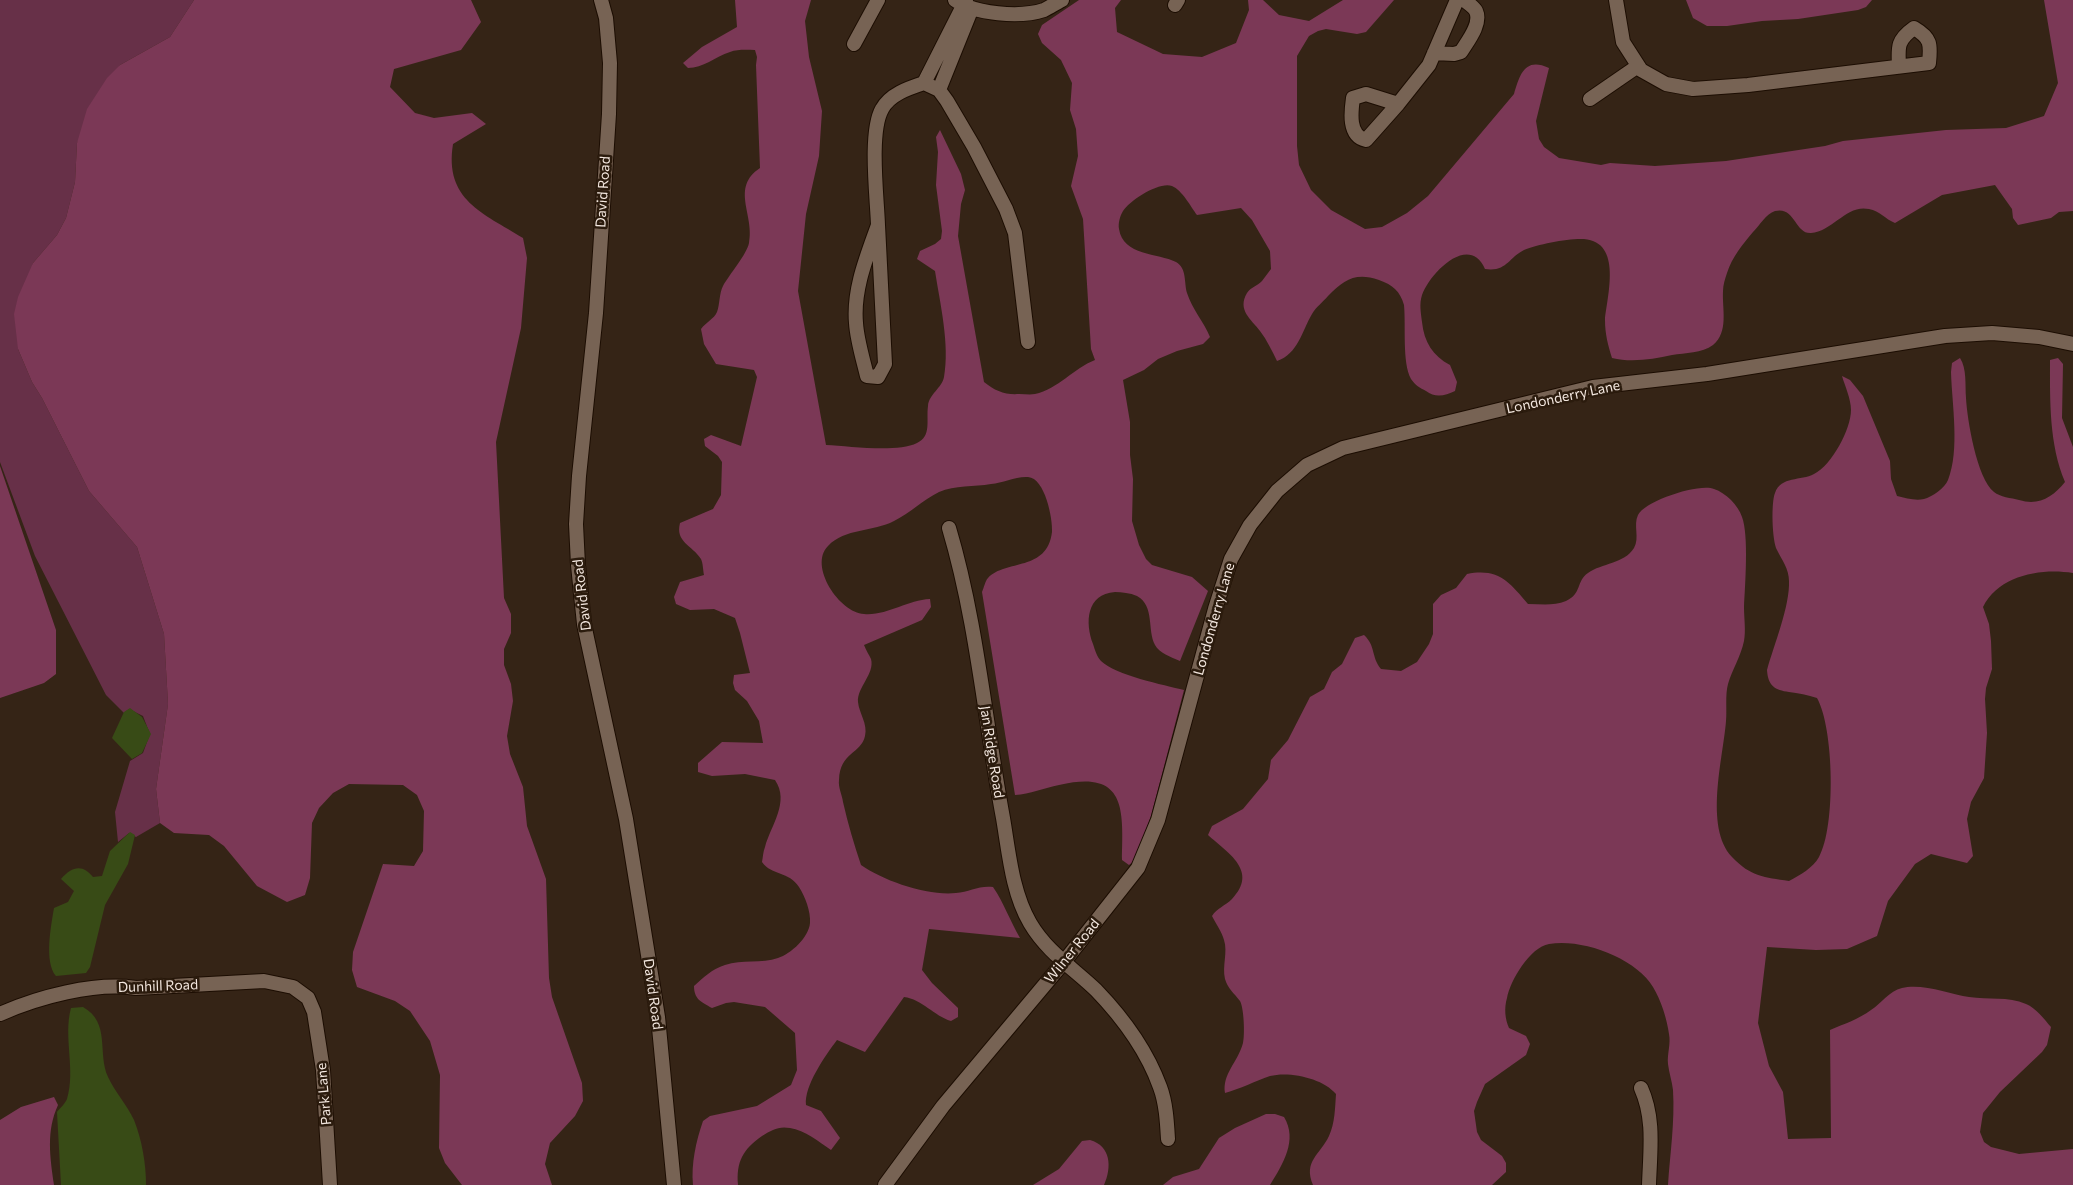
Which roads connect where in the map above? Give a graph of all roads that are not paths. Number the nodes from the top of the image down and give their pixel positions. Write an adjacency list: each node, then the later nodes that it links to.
1 (601, 0): 27 (street, David Road)
2 (878, 0): 8 (street)
3 (1062, 0): 7 (street)
4 (1457, 0): 9 (street)
5 (1464, 0): 9 (street)
6 (1616, 0): 10 (street)
7 (964, 4): 12 (street); 13 (street)
8 (854, 44)
9 (1434, 52): 15 (street)
10 (1638, 66): 11 (street); 14 (street)
11 (1898, 66)
12 (924, 83): 13 (street); 16 (street)
13 (939, 90): 17 (street)
14 (1590, 99)
15 (1398, 104)
16 (878, 225): 16 (street)
17 (1028, 342)
18 (2073, 344): 20 (street, Londonderry Lane)
19 (949, 528): 21 (street, Jan Ridge Road)
20 (1195, 683): 21 (street, Wilner Road)
21 (1063, 963): 25 (street, Jan Ridge Road); 28 (street, Wilner Road)
22 (310, 1004): 23 (street, Dunhill Road); 26 (street, Park Lane)
23 (0, 1014)
24 (1641, 1088): 29 (street)
25 (1168, 1139)
26 (330, 1185)
27 (674, 1185)
28 (885, 1185)
29 (1649, 1185)

